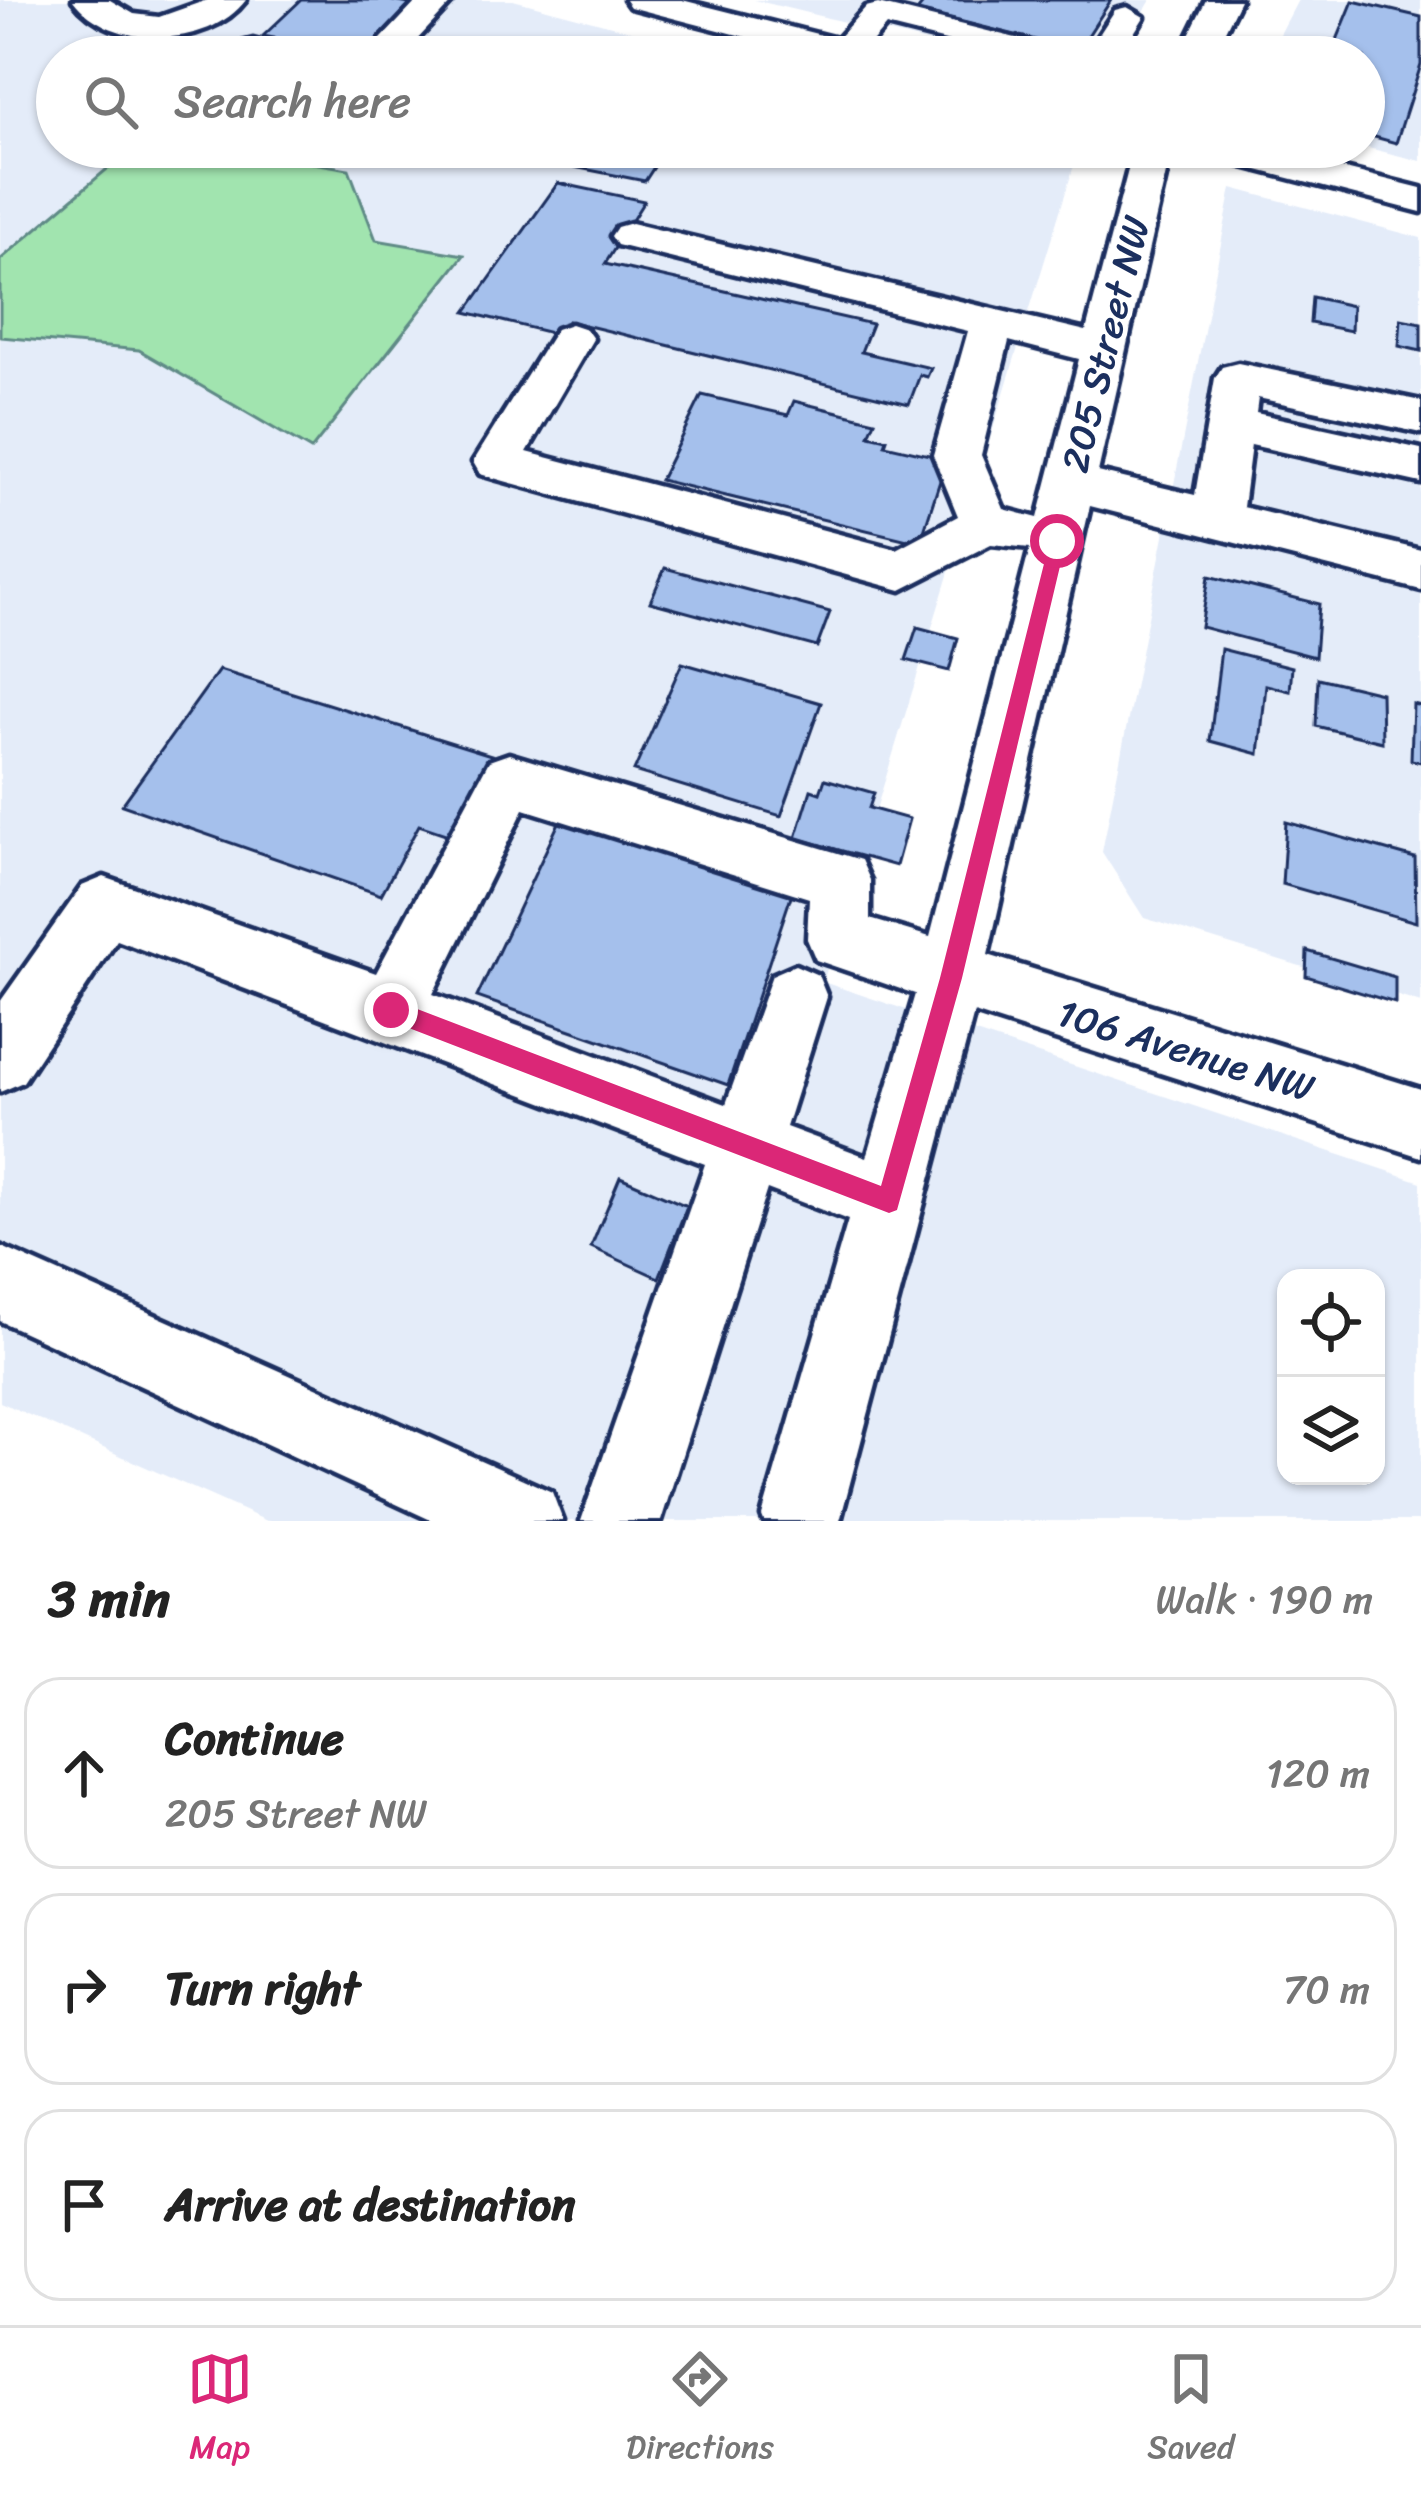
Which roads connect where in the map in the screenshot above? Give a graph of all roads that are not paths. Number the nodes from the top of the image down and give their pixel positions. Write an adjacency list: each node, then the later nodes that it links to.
1 (90, 0): 2 (street)
2 (229, 0)
3 (436, 0): 8 (street)
4 (642, 0): 9 (street)
5 (1223, 0): 13 (street)
6 (884, 7): 10 (street); 11 (street)
7 (1127, 17): 12 (street)
8 (401, 36)
9 (784, 36)
10 (866, 36)
11 (981, 36)
12 (1115, 36)
13 (1205, 36)
14 (1148, 168): 20 (street, 205 Street NW)
15 (1296, 168): 16 (street)
16 (1421, 200)
17 (631, 236): 18 (street)
18 (992, 323): 20 (street); 26 (street)
19 (572, 339): 26 (street)
20 (1104, 350): 24 (street, 205 Street NW)
21 (1421, 418): 22 (street)
22 (1231, 424): 23 (street); 25 (street)
23 (1421, 466)
24 (1071, 483): 25 (street); 27 (street, 205 Street NW)
25 (1216, 520): 28 (street)
26 (986, 524): 27 (street)
27 (1057, 541): 29 (street, 205 Street NW)
28 (1421, 570)
29 (951, 978): 31 (street, 106 Avenue NW); 33 (street, 106 Avenue NW); 35 (street, 205 Street NW)
30 (795, 997): 34 (street)
31 (391, 1010): 32 (street); 34 (street)
32 (0, 1059)
33 (1421, 1123)
34 (744, 1145): 35 (street); 39 (street)
35 (889, 1201): 37 (street, 205 Street NW)
36 (0, 1283): 38 (street)
37 (802, 1516)
38 (523, 1521)
39 (621, 1521)

